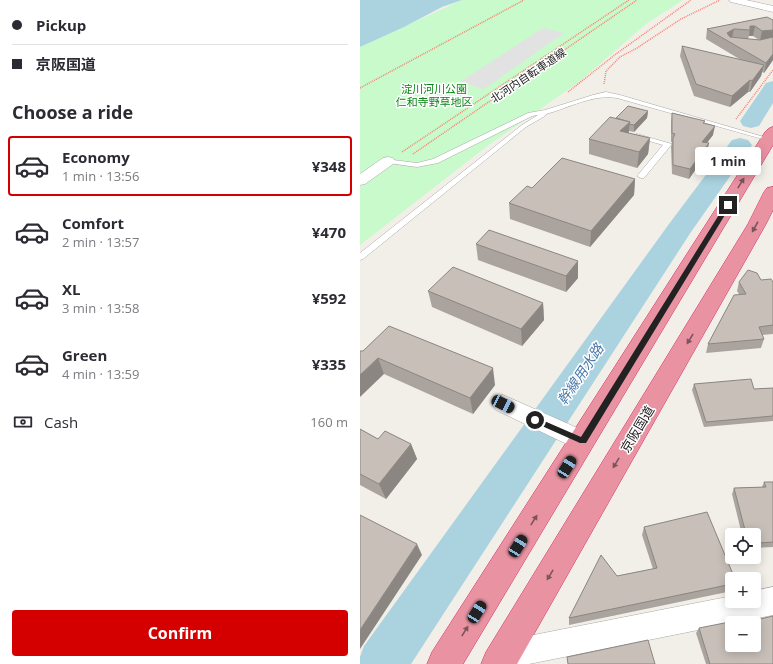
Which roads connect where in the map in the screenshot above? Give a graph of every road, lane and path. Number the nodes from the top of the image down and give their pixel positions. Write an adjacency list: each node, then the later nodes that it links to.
1 (524, 0): 9 (path)
2 (629, 0): 15 (path, 北河内自転車道線)
3 (637, 0): 15 (path, 北河内自転車道線)
4 (691, 0): 11 (path)
5 (721, 0): 10 (path)
6 (734, 0): 7 (street)
7 (773, 9)
8 (773, 70): 12 (path)
9 (360, 88)
10 (606, 94): 11 (lane); 12 (lane)
11 (546, 112): 15 (lane); 19 (lane)
12 (729, 129): 14 (lane)
13 (633, 135): 16 (lane)
14 (771, 135): 21 (highway, one-way to 14)
15 (394, 162): 17 (street)
16 (642, 176)
17 (360, 181)
18 (773, 192): 23 (highway, 京阪国道, one-way to 23)
19 (360, 257)
20 (503, 404): 21 (street)
21 (583, 441): 24 (highway, one-way to 21)
22 (773, 601): 23 (street)
23 (501, 660)
24 (444, 664)

